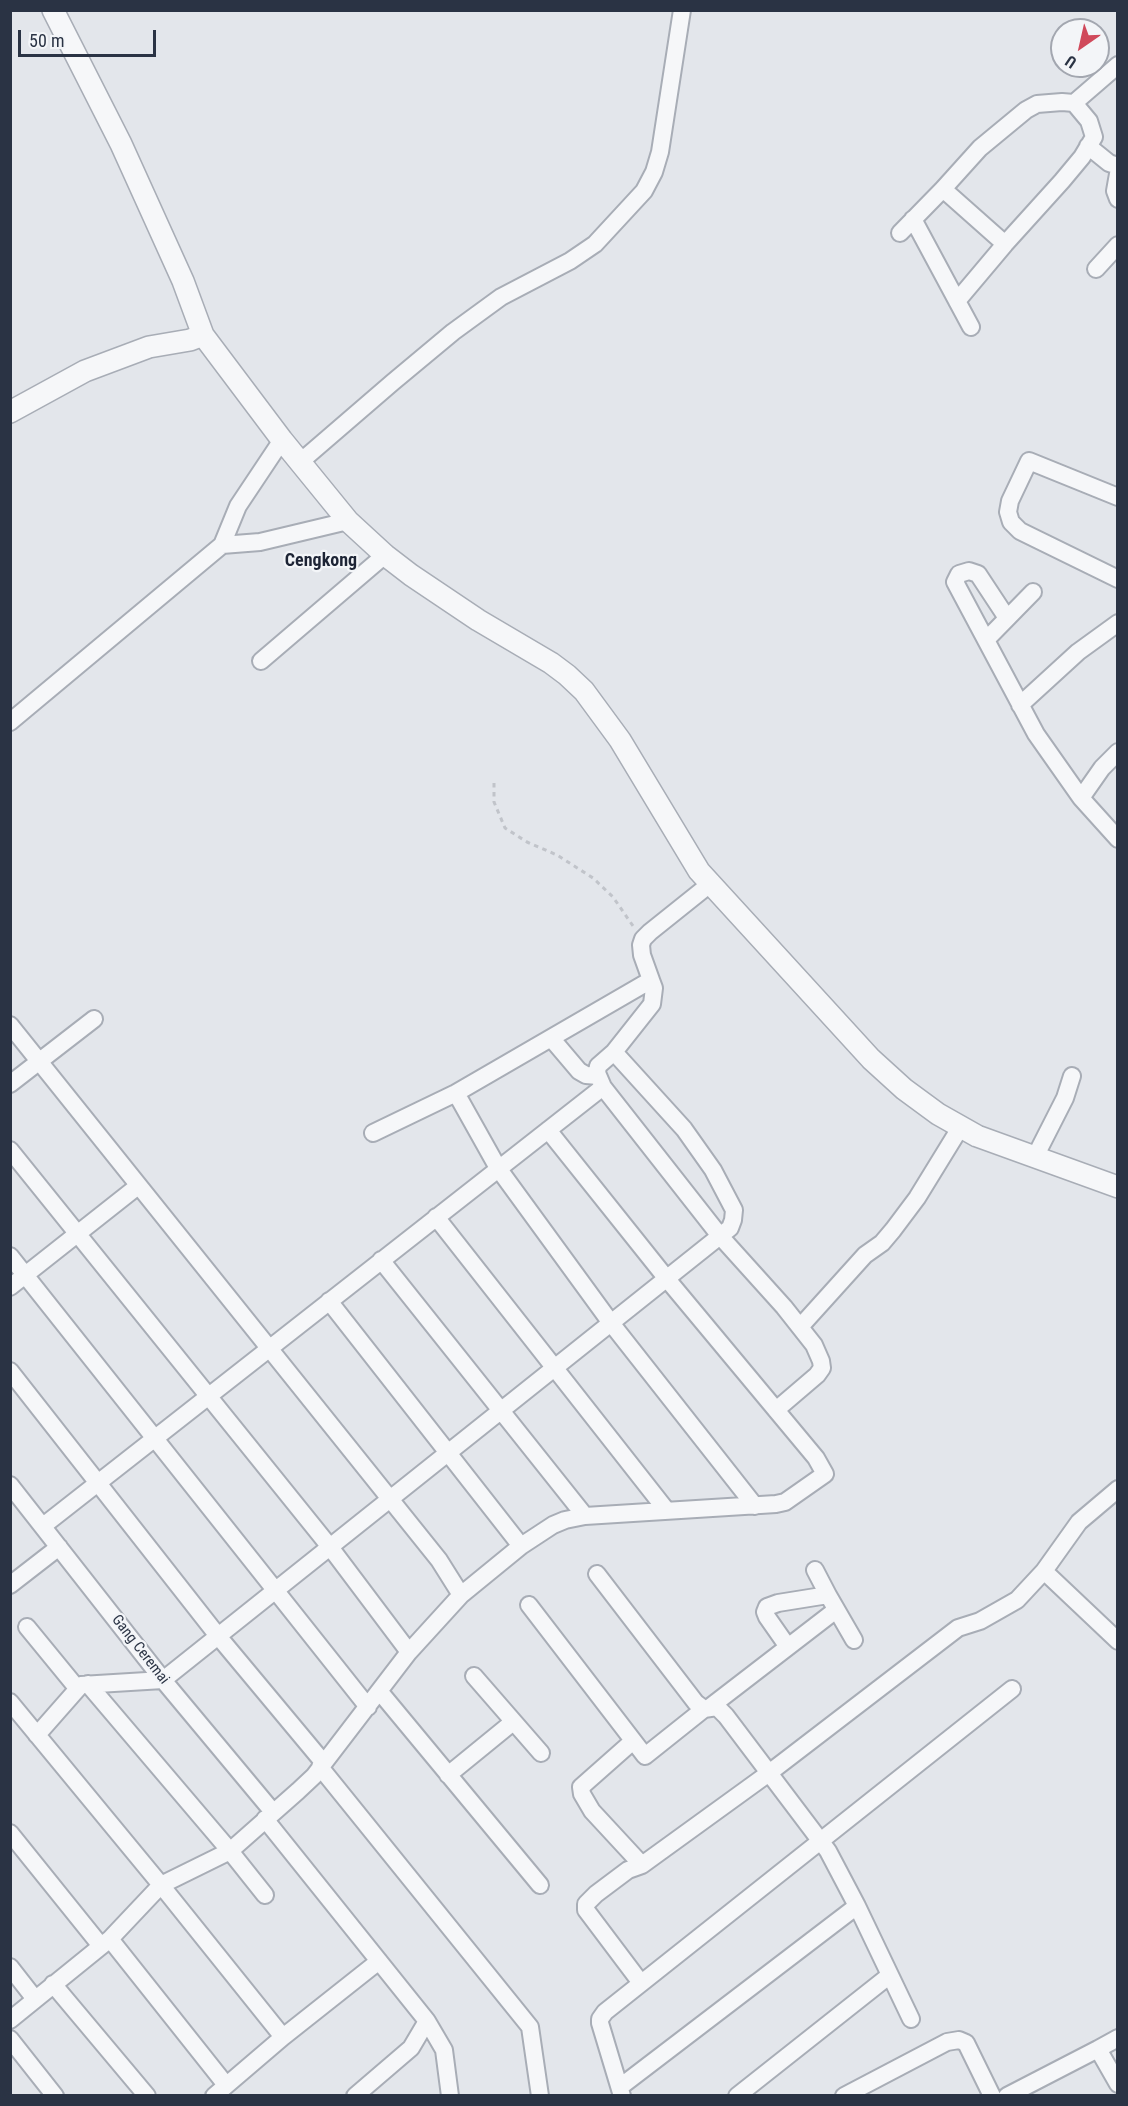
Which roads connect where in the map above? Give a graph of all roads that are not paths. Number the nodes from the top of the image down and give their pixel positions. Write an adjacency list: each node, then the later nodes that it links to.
1 (53, 10): 17 (street)
2 (682, 10): 20 (street)
3 (1118, 65): 4 (street)
4 (1074, 103): 5 (street); 8 (street)
5 (1088, 146): 6 (street); 12 (street)
6 (1118, 166)
7 (1118, 174): 9 (street)
8 (943, 189): 10 (street); 12 (street)
9 (1118, 199)
10 (913, 219): 11 (street); 15 (street)
11 (900, 233)
12 (1005, 244): 15 (street)
13 (1114, 256): 14 (street)
14 (1096, 269)
15 (957, 301): 16 (street)
16 (970, 327)
17 (203, 335): 18 (street); 19 (street)
18 (10, 412)
19 (282, 440): 20 (street); 23 (street)
20 (299, 463): 22 (street)
21 (1118, 497): 25 (street)
22 (348, 520): 23 (street); 24 (street)
23 (222, 545): 32 (street)
24 (385, 555): 30 (street); 36 (street)
25 (1118, 579)
26 (1033, 592): 27 (street)
27 (1007, 618): 29 (street); 29 (street)
28 (1118, 623): 31 (street)
29 (986, 640): 31 (street)
30 (261, 661)
31 (1020, 705): 34 (street)
32 (10, 722)
33 (1118, 752): 34 (street)
34 (1081, 798): 35 (street)
35 (1118, 839)
36 (710, 884): 37 (street); 47 (street)
37 (651, 980): 40 (street); 41 (street)
38 (94, 1019): 42 (street)
39 (10, 1025): 42 (street)
40 (550, 1038): 44 (street); 46 (street)
41 (614, 1052): 44 (street); 57 (street)
42 (40, 1060): 45 (street); 53 (street)
43 (1072, 1076): 51 (street)
44 (600, 1081): 48 (street); 57 (street)
45 (10, 1084)
46 (456, 1093): 49 (street); 52 (street)
47 (960, 1128): 51 (street); 65 (street)
48 (548, 1130): 52 (street); 61 (street)
49 (373, 1133)
50 (10, 1150): 56 (street)
51 (1035, 1157): 54 (street)
52 (498, 1168): 55 (street); 64 (street)
53 (138, 1186): 56 (street); 66 (street)
54 (1118, 1187)
55 (436, 1217): 59 (street); 67 (street)
56 (78, 1234): 60 (street); 69 (street)
57 (720, 1236): 61 (street); 65 (street)
58 (10, 1256): 60 (street)
59 (381, 1260): 63 (street); 70 (street)
60 (26, 1275): 62 (street); 72 (street)
61 (667, 1279): 64 (street); 71 (street)
62 (10, 1287)
63 (329, 1301): 66 (street); 73 (street)
64 (611, 1323): 67 (street); 78 (street)
65 (800, 1327): 71 (street)
66 (269, 1348): 69 (street); 77 (street)
67 (555, 1368): 70 (street); 79 (street)
68 (10, 1371): 74 (street)
69 (208, 1396): 72 (street); 84 (street)
70 (501, 1410): 73 (street); 80 (street)
71 (776, 1410): 78 (street)
72 (154, 1438): 74 (street); 89 (street)
73 (449, 1452): 77 (street); 82 (street)
74 (98, 1482): 81 (street); 94 (street)
75 (10, 1485): 81 (street, Gang Ceremai)
76 (1118, 1489): 86 (street)
77 (390, 1499): 84 (street); 90 (street)
78 (755, 1506): 79 (street)
79 (667, 1511): 80 (street)
80 (585, 1516): 82 (street)
81 (43, 1526): 83 (street, Gang Ceremai)
82 (521, 1546): 90 (street)
83 (59, 1547): 88 (street); 100 (street, Gang Ceremai)
84 (330, 1547): 89 (street); 98 (street)
85 (815, 1570): 91 (street)
86 (1044, 1571): 96 (street); 112 (street)
87 (597, 1574): 106 (street)
88 (10, 1585)
89 (275, 1591): 94 (street); 105 (street)
90 (461, 1595): 98 (street)
91 (832, 1602): 95 (street); 97 (street); 97 (street)
92 (529, 1605): 109 (street)
93 (27, 1627): 101 (street)
94 (218, 1636): 100 (street); 111 (street)
95 (854, 1640)
96 (1118, 1641)
97 (788, 1647): 106 (street)
98 (409, 1652): 103 (street)
99 (474, 1676): 107 (street)
100 (164, 1680): 101 (street); 114 (street, Gang Ceremai)
101 (83, 1686): 108 (street); 117 (street)
102 (1012, 1689): 116 (street)
103 (380, 1692): 105 (street); 113 (street)
104 (10, 1702): 108 (street)
105 (368, 1707): 111 (street)
106 (707, 1708): 109 (street); 112 (street)
107 (513, 1722): 110 (street); 113 (street)
108 (37, 1735): 119 (street)
109 (633, 1741): 118 (street)
110 (541, 1753)
111 (321, 1765): 114 (street); 144 (street)
112 (769, 1773): 116 (street); 118 (street)
113 (448, 1775): 120 (street)
114 (269, 1816): 117 (street); 124 (street, Gang Ceremai)
115 (10, 1833): 123 (street)
116 (819, 1840): 122 (street); 127 (street)
117 (230, 1851): 119 (street); 121 (street)
118 (642, 1865): 127 (street)
119 (161, 1885): 123 (street); 133 (street)
120 (540, 1885)
121 (265, 1895)
122 (857, 1906): 126 (street); 139 (street)
123 (105, 1942): 128 (street); 138 (street)
124 (379, 1961): 132 (street, Gang Ceremai); 133 (street)
125 (10, 1967): 129 (street)
126 (890, 1975): 130 (street); 145 (street)
127 (641, 1983): 139 (street)
128 (53, 1984): 129 (street); 142 (street)
129 (35, 1999): 131 (street)
130 (911, 2019)
131 (10, 2020)
132 (427, 2021): 140 (street); 143 (street, Gang Ceremai)
133 (283, 2037): 138 (street)
134 (1118, 2038): 136 (street)
135 (10, 2039): 141 (street)
136 (1098, 2049): 137 (street); 148 (street)
137 (1118, 2084)
138 (220, 2090)
139 (621, 2091)
140 (367, 2092)
141 (55, 2096)
142 (147, 2096)
143 (450, 2096)
144 (540, 2096)
145 (737, 2096)
146 (844, 2096): 147 (street)
147 (992, 2096)
148 (1007, 2096)

